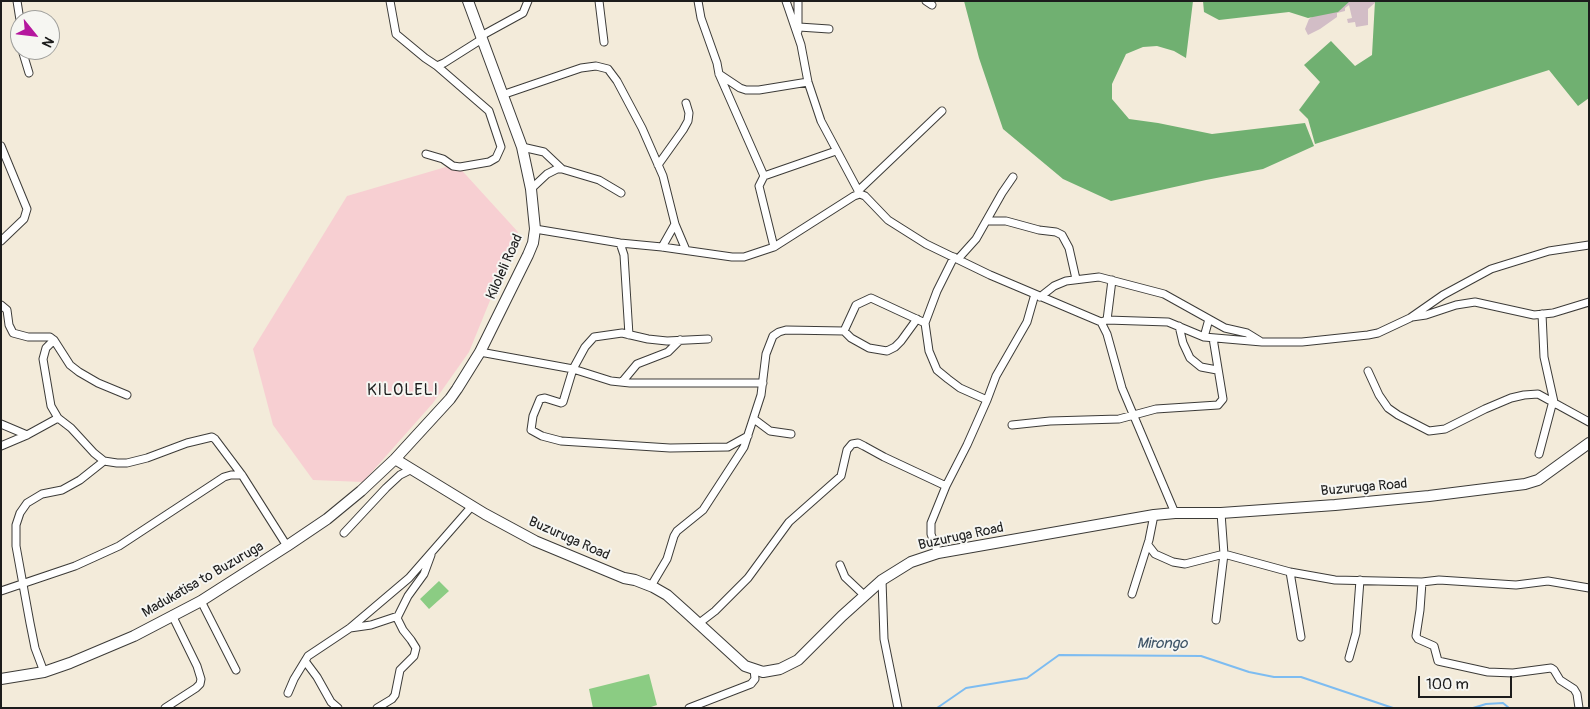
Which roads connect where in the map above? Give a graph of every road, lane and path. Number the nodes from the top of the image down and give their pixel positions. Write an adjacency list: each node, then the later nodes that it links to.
1 (390, 1): 14 (street)
2 (468, 1): 11 (main road, Kiloleli Road)
3 (528, 1): 11 (street)
4 (599, 1): 12 (street)
5 (698, 1): 16 (street)
6 (786, 1): 10 (street)
7 (798, 1): 8 (street)
8 (799, 27): 9 (street); 10 (street)
9 (828, 29)
10 (798, 36): 17 (street)
11 (482, 38): 14 (street); 18 (main road, Kiloleli Road)
12 (604, 42)
13 (25, 60): 15 (street)
14 (437, 66): 24 (street)
15 (29, 73)
16 (719, 74): 17 (street); 27 (street)
17 (808, 82): 23 (street)
18 (502, 95): 22 (main road, Kiloleli Road); 25 (street)
19 (686, 103): 25 (street)
20 (942, 111): 30 (street)
21 (1, 146): 35 (street)
22 (522, 147): 26 (street); 29 (main road, Kiloleli Road)
23 (836, 151): 27 (street); 30 (street)
24 (426, 154)
25 (658, 166): 33 (street)
26 (562, 169): 29 (street); 31 (street)
27 (764, 176): 39 (street)
28 (1013, 177): 32 (street)
29 (531, 189): 34 (main road, Kiloleli Road)
30 (859, 192): 39 (street); 41 (street)
31 (621, 193)
32 (987, 221): 41 (street); 42 (street)
33 (676, 224): 38 (street); 40 (street)
34 (535, 229): 36 (street); 62 (main road, Kiloleli Road)
35 (1, 241)
36 (620, 243): 38 (street); 55 (street)
37 (1589, 245): 48 (street)
38 (662, 246): 40 (street)
39 (774, 247): 40 (street)
40 (686, 250)
41 (956, 258): 44 (street); 52 (street)
42 (1076, 279): 43 (street); 44 (street)
43 (1112, 280): 50 (street); 51 (street)
44 (1037, 296): 51 (street); 69 (street)
45 (1589, 302): 47 (street)
46 (1, 305): 59 (street)
47 (1542, 314): 48 (street); 70 (street)
48 (1410, 318): 61 (street)
49 (916, 319): 52 (street); 54 (street); 54 (street)
50 (1209, 319): 56 (street); 61 (street)
51 (1104, 321): 53 (street); 71 (street)
52 (925, 323): 69 (street)
53 (1178, 326): 56 (street); 64 (street)
54 (844, 331): 67 (street)
55 (629, 335): 60 (street); 63 (street)
56 (1204, 336): 57 (street)
57 (1213, 338): 61 (street); 64 (street)
58 (708, 339): 60 (street)
59 (54, 340): 68 (street); 72 (street)
60 (680, 340): 66 (street)
61 (1262, 342)
62 (480, 352): 63 (street); 83 (main road, Kiloleli Road)
63 (573, 369): 66 (street); 79 (street)
64 (1217, 370): 71 (street)
65 (1368, 371): 70 (street)
66 (622, 382): 67 (street)
67 (763, 383): 73 (street)
68 (128, 395)
69 (987, 400): 87 (street)
70 (1554, 402): 74 (street); 82 (street)
71 (1134, 415): 76 (street); 89 (street)
72 (58, 418): 78 (street); 84 (street)
73 (754, 419): 77 (street); 79 (street)
74 (1589, 422)
75 (1, 424): 78 (street)
76 (1012, 426)
77 (791, 434)
78 (27, 435): 81 (street)
79 (748, 436): 104 (street)
80 (1589, 443): 90 (main road, Buzuruga Road)
81 (1, 446)
82 (1539, 454)
83 (395, 459): 85 (main road, Buzuruga Road); 94 (main road, Madukatisa to Buzuruga)
84 (104, 461): 86 (street); 102 (street)
85 (410, 470): 88 (main road, Buzuruga Road); 92 (street)
86 (242, 475): 94 (street); 102 (street)
87 (946, 486): 95 (street); 113 (street)
88 (472, 506): 96 (street); 104 (main road, Buzuruga Road)
89 (1176, 513): 90 (main road, Buzuruga Road); 91 (main road, Buzuruga Road)
90 (1221, 513): 97 (street)
91 (1154, 515): 93 (street); 95 (main road, Buzuruga Road)
92 (344, 533)
93 (1148, 545): 97 (street); 107 (street)
94 (288, 546): 109 (main road, Madukatisa to Buzuruga)
95 (938, 553): 100 (main road, Buzuruga Road)
96 (431, 554): 111 (street); 114 (street)
97 (1224, 554): 99 (street); 112 (street)
98 (840, 566): 108 (street)
99 (1290, 572): 101 (street); 115 (street)
100 (882, 580): 108 (main road, Buzuruga Road); 127 (street)
101 (1360, 580): 103 (street); 116 (street)
102 (23, 582): 106 (street); 120 (street)
103 (1422, 582): 105 (street); 128 (street)
104 (651, 586): 113 (main road, Buzuruga Road)
105 (1589, 588)
106 (1, 591)
107 (1132, 594)
108 (864, 596): 118 (main road, Buzuruga Road)
109 (201, 601): 110 (main road, Madukatisa to Buzuruga); 119 (street)
110 (172, 615): 120 (main road, Madukatisa to Buzuruga); 123 (street)
111 (398, 616): 114 (street); 125 (street)
112 (1216, 620)
113 (698, 624): 118 (main road, Buzuruga Road)
114 (350, 628): 117 (street)
115 (1301, 637)
116 (1349, 658)
117 (305, 661): 122 (street); 124 (street)
118 (754, 669): 126 (street)
119 (236, 670)
120 (44, 672): 121 (main road, Madukatisa to Buzuruga)
121 (1, 679)
122 (288, 692)
123 (164, 708)
124 (338, 708)
125 (377, 708)
126 (689, 708)
127 (898, 708)
128 (1579, 708)

